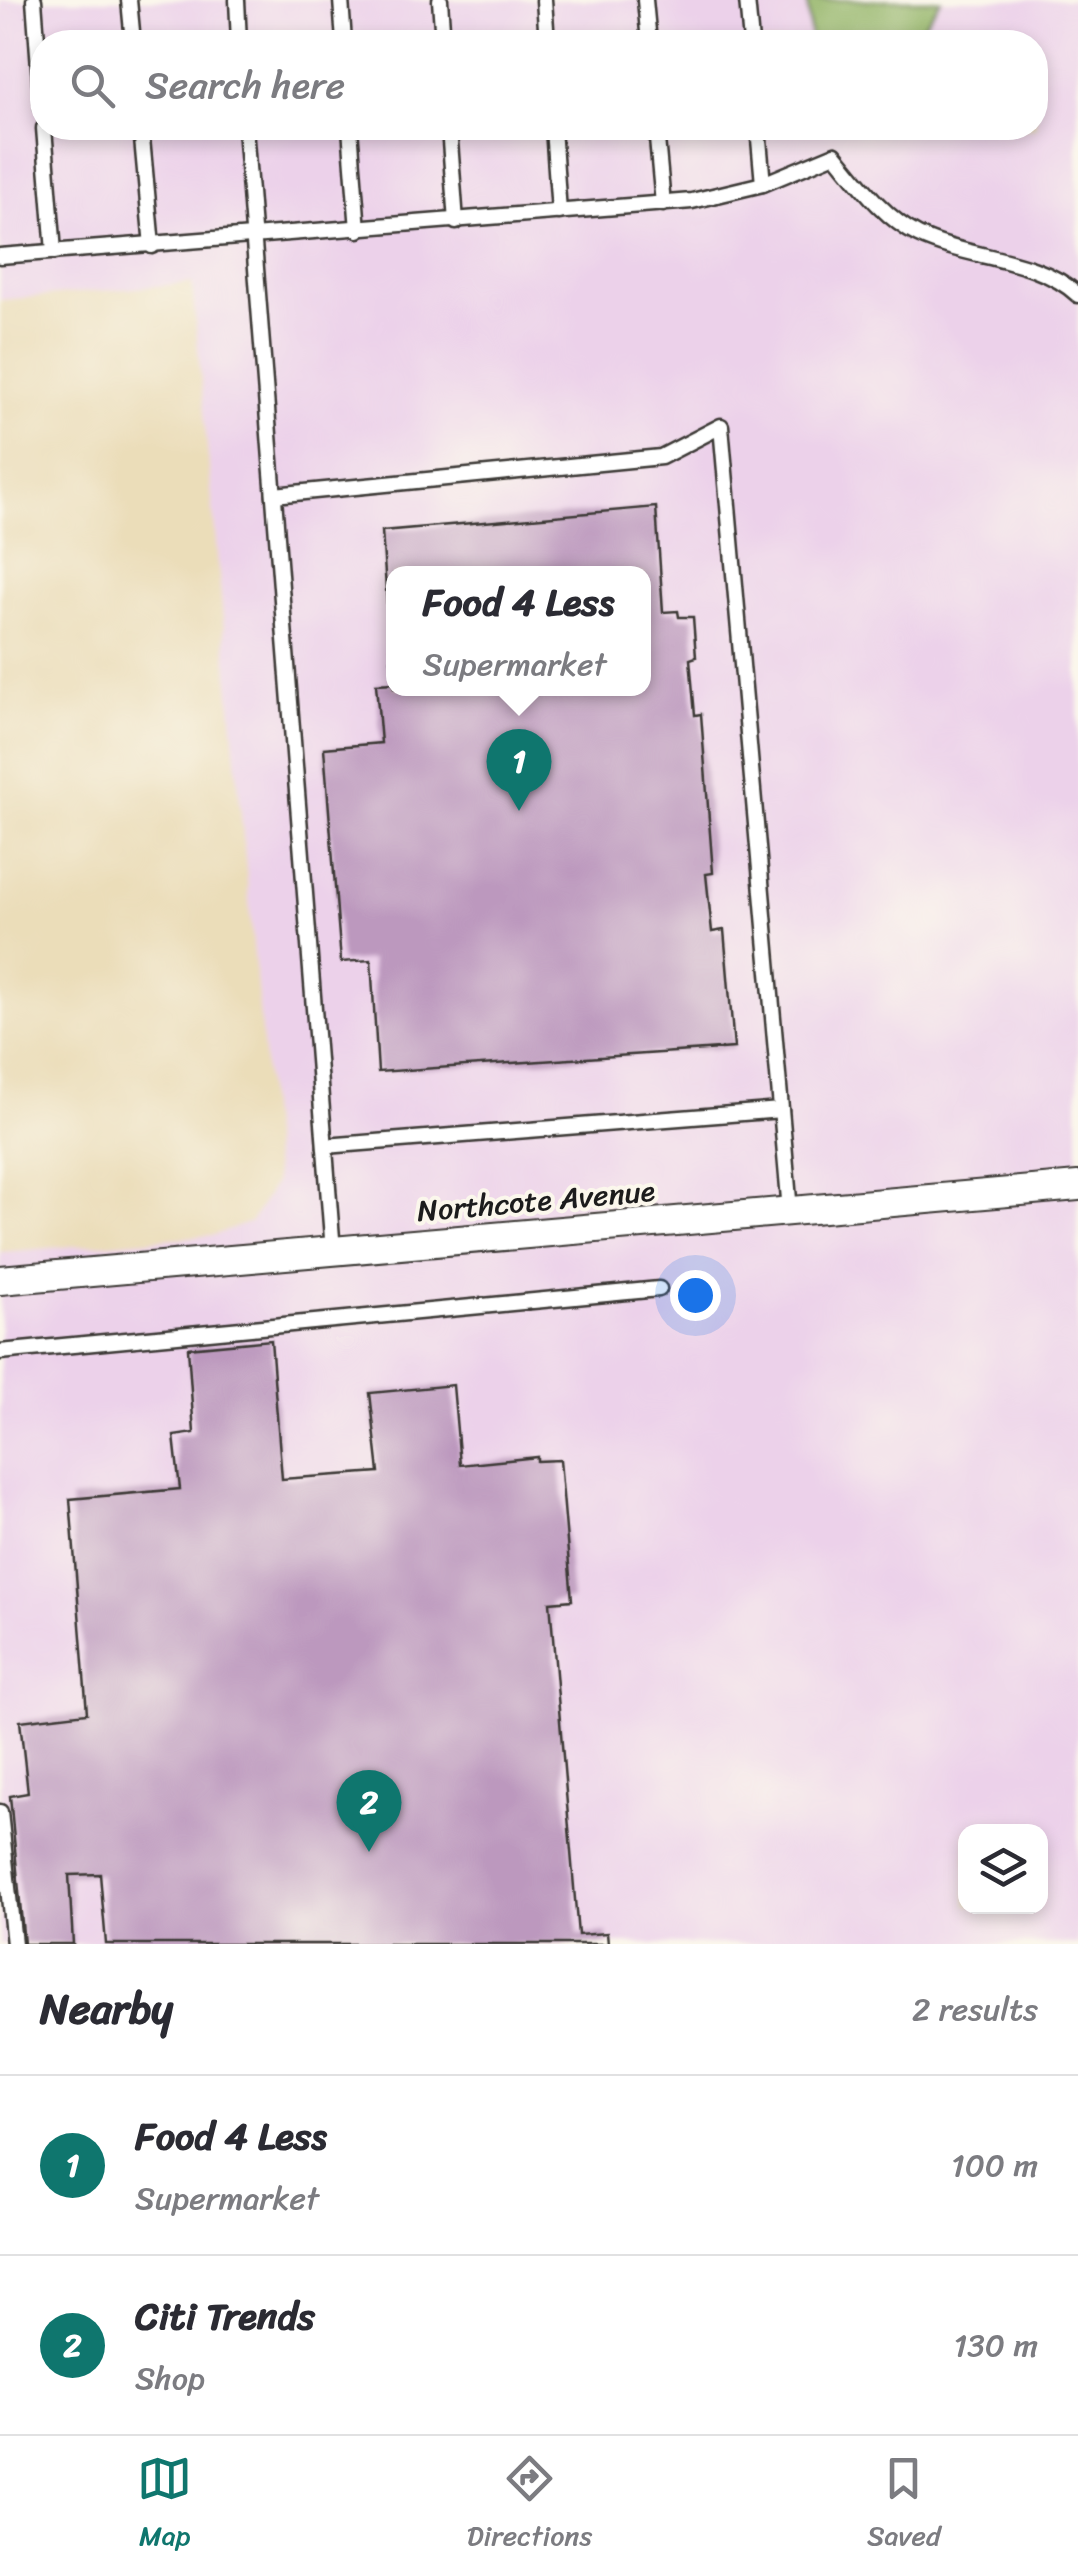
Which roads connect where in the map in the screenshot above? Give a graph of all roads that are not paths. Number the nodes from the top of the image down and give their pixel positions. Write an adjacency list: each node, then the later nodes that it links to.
1 (34, 0): 9 (lane)
2 (129, 0): 10 (lane)
3 (236, 0): 11 (lane)
4 (341, 0): 12 (lane)
5 (440, 0): 13 (lane)
6 (544, 0): 14 (lane)
7 (645, 0): 15 (lane)
8 (747, 0): 16 (lane)
9 (36, 30)
10 (132, 30)
11 (239, 30)
12 (343, 30)
13 (442, 30)
14 (545, 30)
15 (648, 30)
16 (750, 30)
17 (45, 140): 32 (lane)
18 (142, 140): 31 (lane)
19 (246, 140): 30 (lane)
20 (351, 140): 29 (lane)
21 (450, 140): 28 (lane)
22 (554, 140): 27 (lane)
23 (657, 140): 26 (lane)
24 (759, 140): 25 (lane)
25 (764, 184): 26 (lane); 34 (lane)
26 (663, 204): 27 (lane)
27 (559, 212): 28 (lane)
28 (456, 222): 29 (lane)
29 (358, 230): 30 (lane)
30 (252, 238): 31 (lane); 35 (lane)
31 (152, 246): 32 (lane)
32 (54, 252): 33 (lane)
33 (0, 256)
34 (1078, 295)
35 (274, 495): 36 (lane); 37 (lane)
36 (782, 1110): 37 (lane); 39 (lane)
37 (325, 1146): 40 (lane)
38 (1078, 1186): 39 (street, Northcote Avenue)
39 (790, 1211): 40 (street, Northcote Avenue)
40 (333, 1251): 41 (street, Northcote Avenue)
41 (0, 1280)
42 (660, 1289): 43 (lane)
43 (0, 1352)
44 (0, 1812): 45 (lane)
45 (14, 1944)

